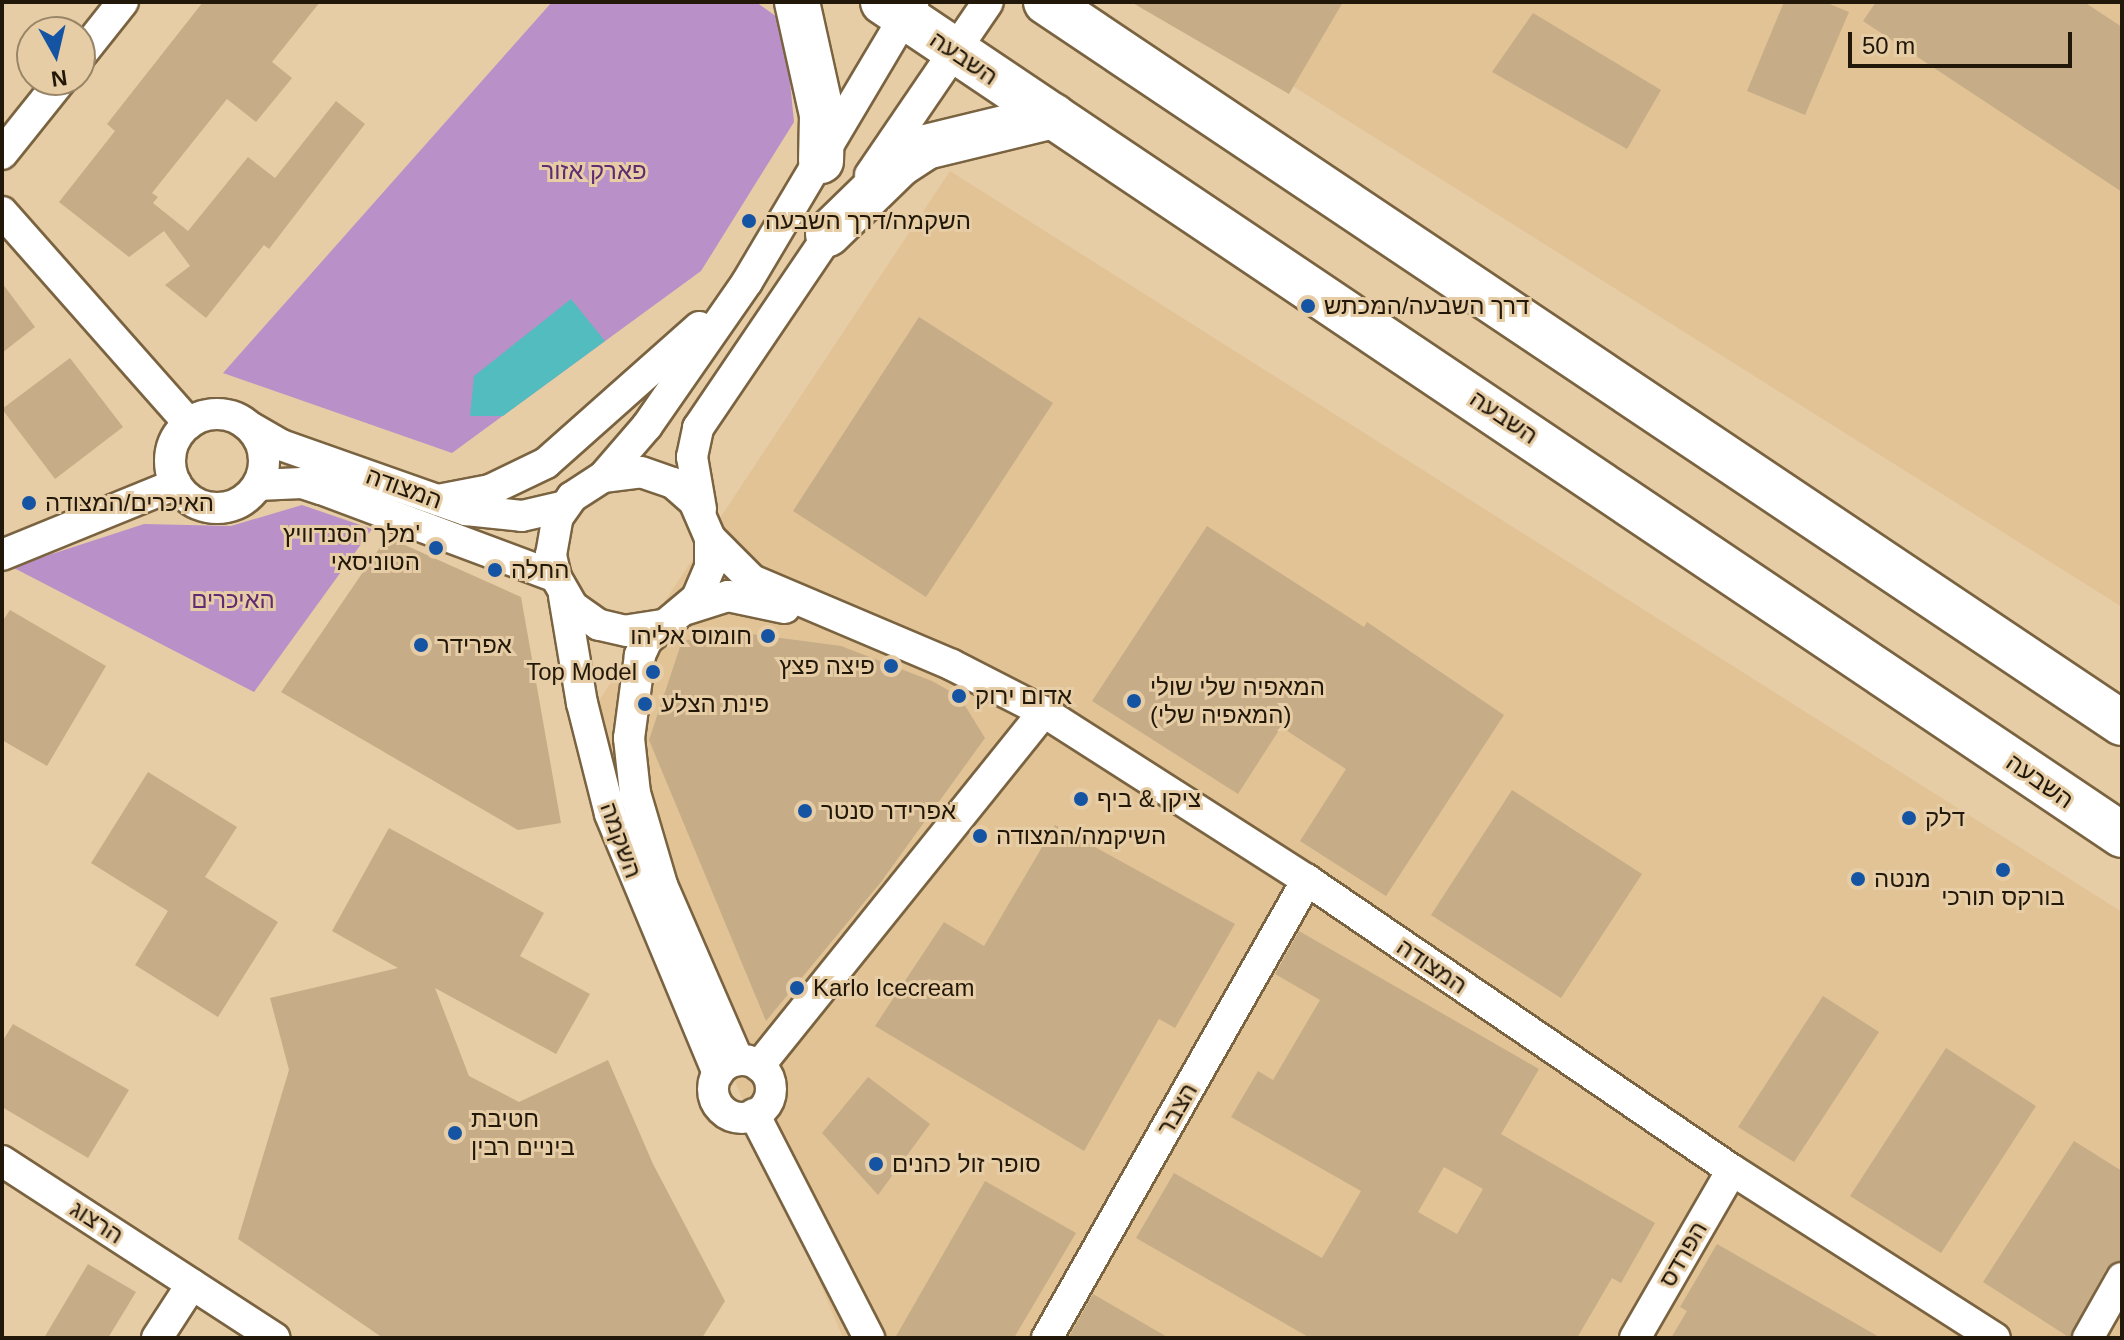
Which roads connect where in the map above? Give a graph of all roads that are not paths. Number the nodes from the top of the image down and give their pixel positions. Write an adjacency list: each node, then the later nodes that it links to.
1 (123, 2): 7 (street)
2 (797, 2): 13 (highway)
3 (988, 2): 9 (street)
4 (1046, 2): 8 (highway)
5 (1078, 2): 8 (highway)
6 (900, 7): 9 (highway, השבעה); 13 (street)
7 (96, 36)
8 (1109, 43): 31 (highway)
9 (954, 54): 11 (highway, השבעה); 15 (street)
10 (48, 96): 12 (street)
11 (1053, 116): 15 (highway); 32 (highway, השבעה)
12 (2, 154)
13 (821, 161): 16 (street)
14 (2, 212): 17 (street)
15 (828, 234): 24 (street)
16 (747, 282): 19 (street); 22 (street)
17 (189, 423): 18 (street); 20 (street)
18 (250, 427): 21 (street); 22 (street, המצודה)
19 (603, 477): 23 (street); 24 (street)
20 (176, 484): 21 (street); 25 (street)
21 (258, 485): 26 (street, המצודה)
22 (438, 500): 23 (street, המצודה)
23 (565, 506): 26 (street)
24 (706, 526): 27 (street); 28 (street, המצודה)
25 (2, 555)
26 (560, 587): 29 (street); 34 (street, השקמה)
27 (687, 609): 28 (street, המצודה); 29 (street)
28 (853, 622): 30 (street, המצודה)
29 (662, 625): 34 (street, השקמה)
30 (1044, 712): 33 (street, המצודה); 34 (street)
31 (2122, 723)
32 (2122, 835)
33 (1307, 880): 37 (street, המצודה); 43 (street, הצבר)
34 (739, 1066): 35 (street); 35 (street)
35 (754, 1114): 42 (street)
36 (2, 1161): 39 (street, הרצוג)
37 (1732, 1170): 44 (street, הפרדס); 45 (street, המצודה)
38 (2122, 1278): 46 (street)
39 (192, 1284): 40 (street); 41 (street, הרצוג)
40 (157, 1338)
41 (275, 1338)
42 (869, 1338)
43 (1047, 1338)
44 (1635, 1338)
45 (1995, 1338)
46 (2088, 1338)

